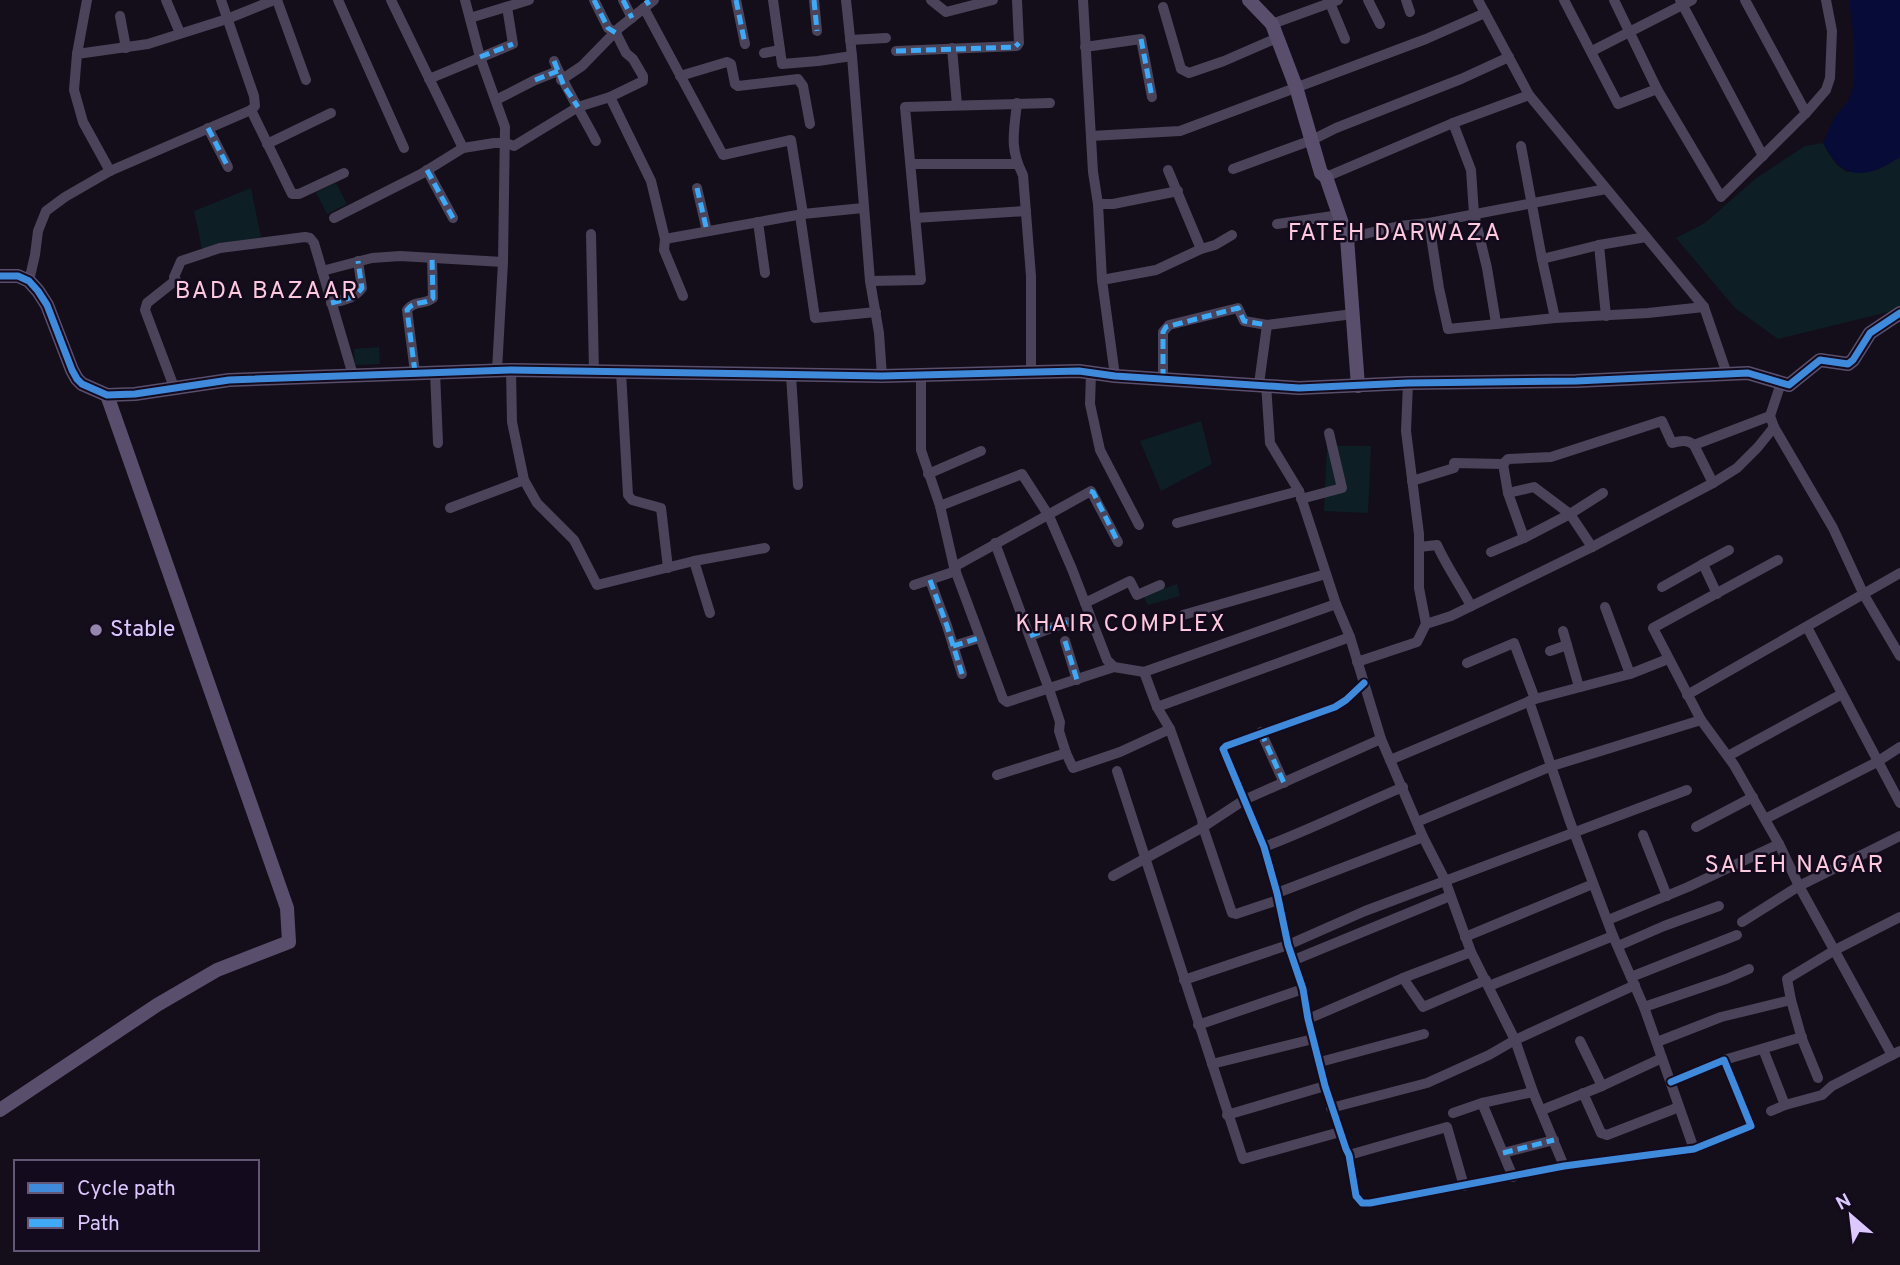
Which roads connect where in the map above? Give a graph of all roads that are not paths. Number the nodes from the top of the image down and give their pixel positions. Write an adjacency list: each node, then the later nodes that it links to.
1 (87, 0): 56 (street)
2 (166, 0): 43 (street)
3 (221, 0): 37 (street)
4 (276, 0): 37 (street); 63 (street)
5 (338, 0): 86 (street)
6 (391, 0): 62 (street)
7 (465, 0): 38 (street)
8 (529, 0): 31 (street)
9 (594, 0): 44 (street)
10 (623, 0): 36 (street)
11 (736, 0): 48 (street)
12 (773, 0): 52 (street)
13 (814, 0): 40 (street)
14 (846, 0): 47 (street)
15 (931, 0): 27 (street)
16 (993, 0): 27 (street)
17 (1017, 0): 51 (street)
18 (1083, 0): 49 (street)
19 (1249, 0): 41 (street)
20 (1368, 0): 39 (street)
21 (1406, 0): 33 (street)
22 (1478, 0): 34 (street)
23 (1564, 0): 54 (street)
24 (1614, 0): 42 (street)
25 (1745, 0): 76 (street)
26 (1826, 0): 76 (street)
27 (973, 2)
28 (1327, 2): 41 (street); 46 (street)
29 (1685, 2): 42 (street); 88 (street)
30 (649, 3): 36 (street); 61 (street)
31 (507, 7): 38 (street); 58 (street)
32 (1163, 8): 41 (street)
33 (1410, 12)
34 (1485, 13): 59 (street); 64 (street)
35 (120, 16): 50 (street)
36 (632, 18): 44 (street)
37 (227, 19): 43 (street); 74 (street)
38 (470, 19): 58 (street)
39 (1380, 24)
40 (817, 31)
41 (1275, 31): 64 (street)
42 (1630, 32): 54 (street); 65 (street)
43 (180, 33): 50 (street)
44 (616, 33): 60 (street); 67 (street)
45 (886, 38): 47 (street)
46 (1345, 39)
47 (850, 40): 57 (street)
48 (745, 44)
49 (1085, 47): 68 (street); 80 (street)
50 (126, 48): 56 (street)
51 (952, 48): 53 (street); 72 (street)
52 (780, 50): 55 (street); 57 (street)
53 (896, 51)
54 (1592, 51): 65 (street)
55 (764, 52)
56 (77, 54): 95 (street)
57 (852, 55): 103 (street)
58 (480, 57): 62 (street); 69 (street)
59 (1509, 57): 66 (street); 81 (street)
60 (558, 71): 69 (street); 73 (street)
61 (680, 76): 78 (street); 106 (street)
62 (429, 79): 87 (street)
63 (306, 80)
64 (1296, 87): 80 (street); 81 (street)
65 (1657, 89): 88 (street)
66 (1529, 96): 77 (street); 99 (street)
67 (610, 97): 73 (street); 119 (street)
68 (1152, 97)
69 (496, 100): 83 (street)
70 (1017, 103): 71 (street); 72 (street); 90 (street)
71 (1050, 103)
72 (957, 105): 89 (street)
73 (578, 107): 82 (street); 83 (street)
74 (251, 110): 79 (street); 84 (street)
75 (331, 113): 84 (street)
76 (1806, 113): 88 (street)
77 (1452, 123): 97 (street); 105 (street)
78 (810, 124)
79 (208, 128): 91 (street); 95 (street)
80 (1091, 136): 102 (street)
81 (1312, 140): 92 (street); 97 (street)
82 (596, 141)
83 (506, 143): 87 (street); 125 (street)
84 (267, 144): 96 (street)
85 (1521, 146): 101 (street)
86 (404, 148)
87 (463, 148): 93 (street)
88 (1763, 156)
89 (911, 164): 90 (street); 110 (street)
90 (1018, 164): 104 (street)
91 (228, 167)
92 (1233, 169)
93 (427, 170): 108 (street); 109 (street)
94 (1168, 170): 100 (street)
95 (110, 172): 130 (street)
96 (344, 173)
97 (1326, 177): 107 (street)
98 (696, 188): 114 (street)
99 (1606, 189): 101 (street); 117 (street)
100 (1178, 191): 102 (street); 121 (street)
101 (1532, 203): 105 (street); 123 (street)
102 (1098, 204): 129 (street)
103 (863, 208): 106 (street); 131 (street)
104 (1026, 211): 110 (street); 149 (street)
105 (1474, 214): 112 (street); 141 (street)
106 (801, 215): 111 (street); 135 (street)
107 (1340, 215): 113 (street); 118 (street)
108 (334, 218)
109 (453, 218)
110 (915, 218): 131 (street)
111 (758, 222): 114 (street); 127 (street)
112 (1429, 223): 118 (street); 141 (street)
113 (1277, 224)
114 (707, 231): 119 (street)
115 (591, 234): 145 (street)
116 (1232, 235): 121 (street)
117 (1646, 237): 120 (street); 134 (street)
118 (1347, 238): 137 (street)
119 (665, 239): 132 (street)
120 (1599, 245): 123 (street); 138 (street)
121 (1201, 249): 129 (street)
122 (432, 258): 124 (street); 125 (street); 146 (street)
123 (1542, 259): 139 (street)
124 (358, 261): 126 (street); 133 (street)
125 (503, 261): 144 (street)
126 (322, 271): 133 (street); 162 (street)
127 (765, 272)
128 (0, 276): 130 (street)
129 (1102, 280): 156 (street)
130 (29, 281): 163 (street)
131 (870, 281): 135 (street)
132 (683, 296)
133 (331, 303): 152 (street)
134 (1704, 307): 138 (street); 151 (street)
135 (876, 312): 155 (street)
136 (1900, 313): 143 (street)
137 (1353, 314): 142 (street); 161 (street)
138 (1606, 316): 139 (street)
139 (1555, 318): 141 (street)
140 (1900, 320): 143 (street)
141 (1496, 323)
142 (1267, 325): 157 (street); 160 (street)
143 (1864, 345): 159 (street)
144 (504, 370): 145 (street); 147 (street); 172 (street)
145 (594, 371): 148 (street)
146 (415, 372): 147 (street); 152 (street)
147 (435, 372): 167 (street)
148 (621, 372): 153 (street); 196 (street)
149 (1031, 373): 150 (street); 154 (street)
150 (1091, 373): 156 (street); 184 (street)
151 (1727, 374): 158 (street); 159 (street)
152 (353, 375): 162 (street)
153 (792, 375): 155 (street); 175 (street)
154 (921, 375): 155 (street); 171 (street)
155 (882, 376)
156 (1115, 376): 157 (street)
157 (1163, 379): 160 (street)
158 (1408, 383): 161 (street); 173 (street)
159 (1781, 383): 164 (street)
160 (1263, 384): 161 (street); 178 (street)
161 (1358, 386)
162 (174, 387): 163 (street)
163 (107, 395): 318 (street)
164 (1770, 416): 165 (street); 168 (street)
165 (1774, 427): 174 (street); 205 (street)
166 (1329, 433): 178 (street)
167 (438, 443)
168 (1694, 445): 170 (street); 174 (street)
169 (981, 451): 171 (street)
170 (1503, 464): 173 (street); 176 (street)
171 (928, 474): 179 (street)
172 (524, 480): 180 (street); 196 (street)
173 (1412, 481): 188 (street)
174 (1713, 483): 189 (street)
175 (798, 485)
176 (1508, 493): 181 (street); 185 (street)
177 (1603, 493): 181 (street)
178 (1300, 495): 183 (street); 199 (street)
179 (940, 506): 182 (street); 197 (street)
180 (450, 508)
181 (1570, 514): 185 (street); 189 (street)
182 (1049, 516): 186 (street); 187 (street); 206 (street)
183 (1177, 523)
184 (1139, 525)
185 (1524, 538): 192 (street)
186 (1118, 542)
187 (995, 543): 197 (street); 216 (street)
188 (1419, 547): 208 (street); 213 (street)
189 (1592, 547): 208 (street)
190 (765, 548): 194 (street)
191 (1729, 550): 195 (street)
192 (1491, 552)
193 (1778, 560): 204 (street)
194 (695, 561): 196 (street); 210 (street)
195 (1703, 564): 203 (street); 204 (street)
196 (668, 568)
197 (955, 569): 200 (street); 218 (street)
198 (1900, 573): 205 (street)
199 (1326, 574): 207 (street); 211 (street)
200 (930, 580): 201 (street); 221 (street)
201 (914, 585)
202 (1160, 585): 206 (street)
203 (1662, 587)
204 (1717, 594): 224 (street)
205 (1864, 595): 214 (street); 223 (street)
206 (1085, 603): 227 (street)
207 (1336, 604): 217 (street); 228 (street)
208 (1471, 606): 213 (street)
209 (1605, 607): 230 (street)
210 (710, 613)
211 (1183, 615)
212 (1067, 622): 216 (street)
213 (1426, 624): 225 (street)
214 (1807, 627): 235 (street); 236 (street)
215 (1563, 631): 220 (street)
216 (1030, 636): 234 (street)
217 (1350, 637): 225 (street); 238 (street)
218 (979, 638): 221 (street); 234 (street)
219 (1065, 640): 231 (street)
220 (1567, 645): 222 (street); 233 (street)
221 (953, 646): 229 (street)
222 (1550, 651)
223 (1900, 656)
224 (1668, 659): 230 (street); 236 (street)
225 (1357, 662): 232 (street)
226 (1467, 663): 237 (street)
227 (1114, 667): 228 (street); 231 (street)
228 (1144, 672): 238 (street)
229 (962, 674)
230 (1630, 674): 233 (street)
231 (1077, 680): 234 (street)
232 (1364, 683): 241 (street); 242 (street)
233 (1579, 687): 237 (street)
234 (1049, 689): 244 (street)
235 (1842, 694): 245 (street); 247 (street)
236 (1687, 695): 239 (street)
237 (1532, 700): 246 (street); 248 (street)
238 (1157, 707): 240 (street)
239 (1701, 720): 245 (street); 248 (street)
240 (1170, 729): 244 (street); 259 (street)
241 (1261, 732): 251 (street); 255 (street)
242 (1381, 739): 246 (street); 251 (street)
243 (1900, 747): 247 (street)
244 (1066, 753): 250 (street)
245 (1728, 756): 254 (street)
246 (1390, 760): 252 (street)
247 (1877, 762): 256 (street); 257 (street)
248 (1552, 766): 258 (street); 261 (street)
249 (1117, 771): 267 (street)
250 (997, 775)
251 (1284, 783): 255 (street)
252 (1403, 787): 258 (street); 266 (street)
253 (1687, 790): 261 (street)
254 (1753, 797): 257 (street); 260 (street)
255 (1244, 800): 259 (street); 266 (street)
256 (1900, 803)
257 (1765, 819): 265 (street)
258 (1417, 822): 264 (street)
259 (1203, 827): 267 (street); 272 (street)
260 (1696, 827)
261 (1575, 833): 269 (street); 270 (street)
262 (1643, 835): 274 (street)
263 (1900, 835): 271 (street)
264 (1423, 837): 269 (street); 272 (street)
265 (1779, 844): 271 (street); 274 (street)
266 (1264, 847): 272 (street)
267 (1145, 857): 268 (street); 288 (street)
268 (1113, 876)
269 (1445, 880): 273 (street); 282 (street)
270 (1593, 884): 277 (street); 280 (street)
271 (1799, 886): 278 (street); 283 (street)
272 (1278, 896): 282 (street)
273 (1450, 896): 280 (street); 285 (street)
274 (1667, 896): 277 (street)
275 (1719, 906): 281 (street)
276 (1899, 919): 283 (street)
277 (1608, 920): 281 (street)
278 (1742, 922)
279 (1737, 935): 289 (street)
280 (1465, 937): 284 (street)
281 (1615, 941): 289 (street); 290 (street)
282 (1288, 945): 285 (street); 288 (street)
283 (1835, 950): 292 (street); 303 (street)
284 (1471, 952): 287 (street); 290 (street)
285 (1294, 960): 291 (street)
286 (1749, 969): 293 (street)
287 (1403, 978): 290 (street); 294 (street)
288 (1184, 980): 295 (street)
289 (1633, 981): 293 (street); 299 (street)
290 (1488, 983): 299 (street)
291 (1303, 989): 294 (street); 295 (street)
292 (1791, 1000): 297 (street); 301 (street)
293 (1644, 1007): 301 (street)
294 (1308, 1019): 298 (street)
295 (1198, 1025): 307 (street)
296 (1424, 1034): 306 (street)
297 (1802, 1037): 302 (street); 308 (street)
298 (1313, 1039): 306 (street); 307 (street)
299 (1515, 1040): 312 (street); 317 (street)
300 (1580, 1041): 311 (street)
301 (1657, 1042): 304 (street)
302 (1763, 1049): 305 (street); 315 (street)
303 (1896, 1053): 315 (street)
304 (1662, 1058): 309 (street); 311 (street)
305 (1724, 1060): 309 (street); 325 (street)
306 (1320, 1062): 310 (street)
307 (1212, 1064): 322 (street)
308 (1818, 1078)
309 (1671, 1082): 316 (street)
310 (1325, 1086): 317 (street); 322 (street)
311 (1602, 1086): 313 (street)
312 (1533, 1092): 314 (street); 319 (street)
313 (1583, 1093): 316 (street); 319 (street)
314 (1482, 1103): 321 (street); 326 (street)
315 (1785, 1105): 320 (street)
316 (1679, 1107): 325 (street)
317 (1331, 1108): 323 (street)
318 (0, 1110)
319 (1542, 1110): 324 (street)
320 (1771, 1111)
321 (1452, 1112)
322 (1227, 1115): 323 (street)
323 (1340, 1132): 327 (street)
324 (1554, 1140): 326 (street); 328 (street)
325 (1694, 1149): 328 (street)
326 (1503, 1153): 329 (street)
327 (1349, 1155): 330 (street); 330 (street)
328 (1564, 1167): 329 (street)
329 (1513, 1177): 330 (street)
330 (1464, 1186)

